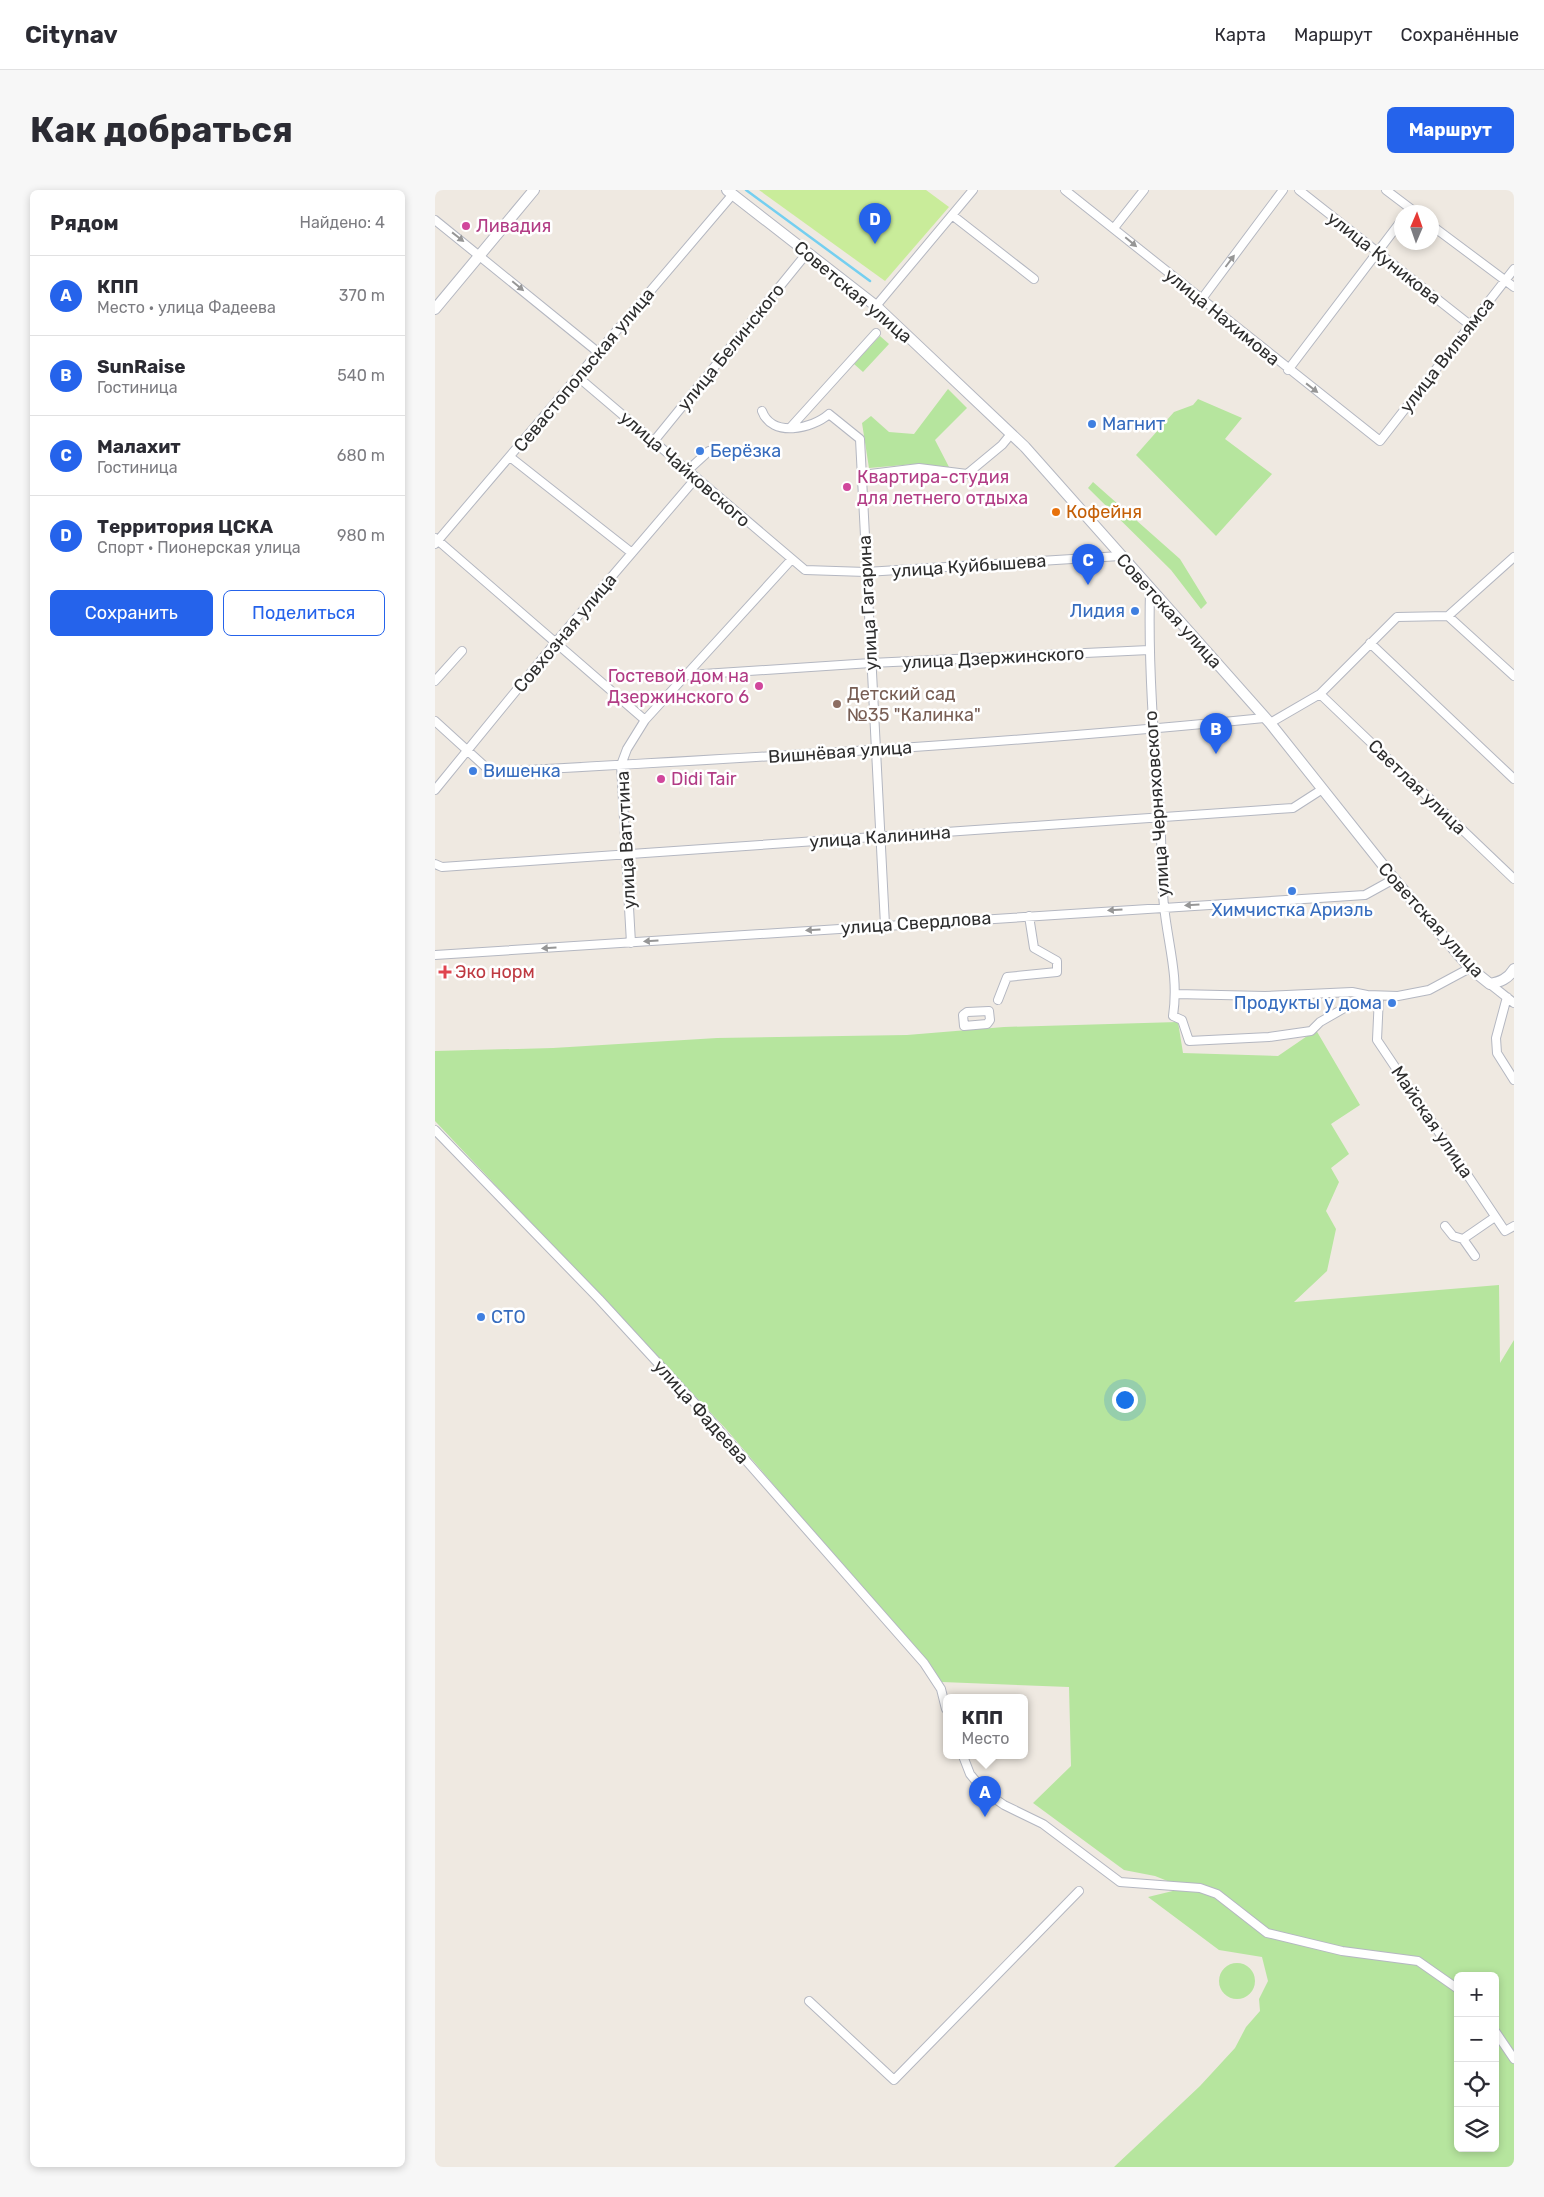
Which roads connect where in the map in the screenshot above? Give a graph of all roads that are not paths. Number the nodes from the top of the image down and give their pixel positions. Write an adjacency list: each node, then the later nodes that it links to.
1 (534, 190): 17 (street)
2 (973, 190): 10 (street)
3 (1065, 190): 12 (street, улица Нахимова)
4 (1143, 190): 12 (street)
5 (1283, 190): 22 (street, one-way to 5)
6 (1299, 190): 16 (street, улица Куникова)
7 (1386, 190): 9 (street)
8 (730, 192): 15 (street, Советская улица); 27 (street, Севастопольская улица)
9 (1405, 205)
10 (952, 215): 19 (street); 23 (street)
11 (435, 220): 17 (street, one-way to 17)
12 (1114, 228): 22 (street, улица Нахимова, one-way to 22)
13 (1394, 231): 16 (street)
14 (1439, 231): 20 (street)
15 (807, 253): 23 (street, Советская улица); 33 (street, улица Белинского)
16 (1377, 253): 25 (street, улица Куникова); 28 (street)
17 (481, 255): 24 (street); 27 (street, one-way to 27)
18 (1514, 269): 20 (street, улица Вильямса)
19 (1034, 280)
20 (1504, 281): 21 (street); 25 (street, улица Вильямса)
21 (1514, 287)
22 (1201, 300): 28 (street, улица Нахимова)
23 (876, 306): 32 (street, Советская улица)
24 (435, 309)
25 (1470, 325): 34 (street, улица Вильямса)
26 (876, 333): 31 (street)
27 (599, 353): 29 (street, Севастопольская улица)
28 (1288, 370): 34 (street, улица Нахимова, one-way to 34)
29 (578, 377): 33 (street, улица Чайковского); 36 (street, Севастопольская улица)
30 (762, 410): 31 (street)
31 (790, 428): 38 (street, улица Гагарина)
32 (1011, 434): 38 (street); 42 (street, Советская улица)
33 (654, 441): 37 (street, улица Чайковского)
34 (1380, 442)
35 (765, 452): 37 (street)
36 (509, 457): 40 (street, Севастопольская улица); 41 (street)
37 (687, 471): 39 (street, улица Чайковского)
38 (862, 475): 45 (street, улица Гагарина)
39 (696, 478): 41 (street, Совхозная улица); 44 (street, улица Чайковского)
40 (436, 541): 48 (street)
41 (632, 554): 48 (street, Совхозная улица)
42 (1121, 556): 45 (street, улица Куйбышева); 46 (street, Советская улица)
43 (1514, 558): 47 (street)
44 (791, 560): 45 (street, улица Куйбышева); 53 (street, улица Ватутина)
45 (866, 572): 52 (street, улица Гагарина)
46 (1150, 590): 50 (street, улица Черняховского); 58 (street, Советская улица)
47 (1448, 616): 49 (street); 54 (street)
48 (555, 643): 57 (street); 62 (street, Совхозная улица)
49 (1370, 643): 56 (street); 64 (street)
50 (1149, 650): 52 (street, улица Дзержинского); 60 (street, улица Черняховского)
51 (462, 652): 55 (street)
52 (871, 663): 53 (street, улица Дзержинского); 61 (street, улица Гагарина)
53 (688, 675): 57 (street, улица Ватутина)
54 (1514, 676)
55 (435, 681)
56 (1320, 694): 58 (street); 72 (street, Светлая улица)
57 (645, 720): 63 (street, улица Ватутина)
58 (1267, 720): 60 (street, Вишнёвая улица); 66 (street, Советская улица)
59 (435, 721): 62 (street, Вишнёвая улица)
60 (1152, 729): 61 (street, Вишнёвая улица); 67 (street, улица Черняховского)
61 (875, 750): 63 (street, Вишнёвая улица); 68 (street, улица Гагарина)
62 (468, 751): 63 (street, Вишнёвая улица); 65 (street, Совхозная улица)
63 (621, 765): 69 (street, улица Ватутина)
64 (1514, 779)
65 (435, 790)
66 (1321, 790): 67 (street, улица Калинина); 71 (street, Советская улица)
67 (1160, 817): 68 (street, улица Калинина); 73 (street, улица Черняховского)
68 (881, 838): 69 (street, улица Калинина); 75 (street, улица Гагарина)
69 (625, 855): 70 (street, улица Калинина); 76 (street, улица Ватутина)
70 (435, 864)
71 (1394, 879): 73 (street, улица Свердлова, one-way to 73); 78 (street, Советская улица)
72 (1514, 879)
73 (1164, 907): 74 (street, улица Свердлова, one-way to 74); 81 (street, улица Черняховского)
74 (1029, 916): 75 (street, улица Свердлова); 85 (street)
75 (885, 925): 76 (street, улица Свердлова, one-way to 76)
76 (631, 943): 77 (street, улица Свердлова, one-way to 77)
77 (435, 955)
78 (1470, 968): 80 (street, Советская улица); 83 (street)
79 (1514, 969): 80 (street)
80 (1489, 984): 84 (street, Советская улица)
81 (1176, 994): 82 (street); 82 (street, улица Черняховского)
82 (1367, 995): 83 (street)
83 (1379, 996): 89 (street, Майская улица)
84 (1507, 997): 86 (street, Советская улица); 87 (street)
85 (998, 1000)
86 (1514, 1003)
87 (1514, 1080)
88 (435, 1130): 94 (street, улица Фадеева)
89 (1495, 1217): 91 (street, Майская улица); 92 (street)
90 (1445, 1226): 92 (street)
91 (1514, 1226)
92 (1463, 1239): 93 (street)
93 (1475, 1256)
94 (943, 1697)
95 (964, 1759): 97 (street)
96 (1079, 1891): 98 (street)
97 (1454, 1986)
98 (809, 2001)
99 (1499, 2037): 100 (street)
100 (1514, 2059)

